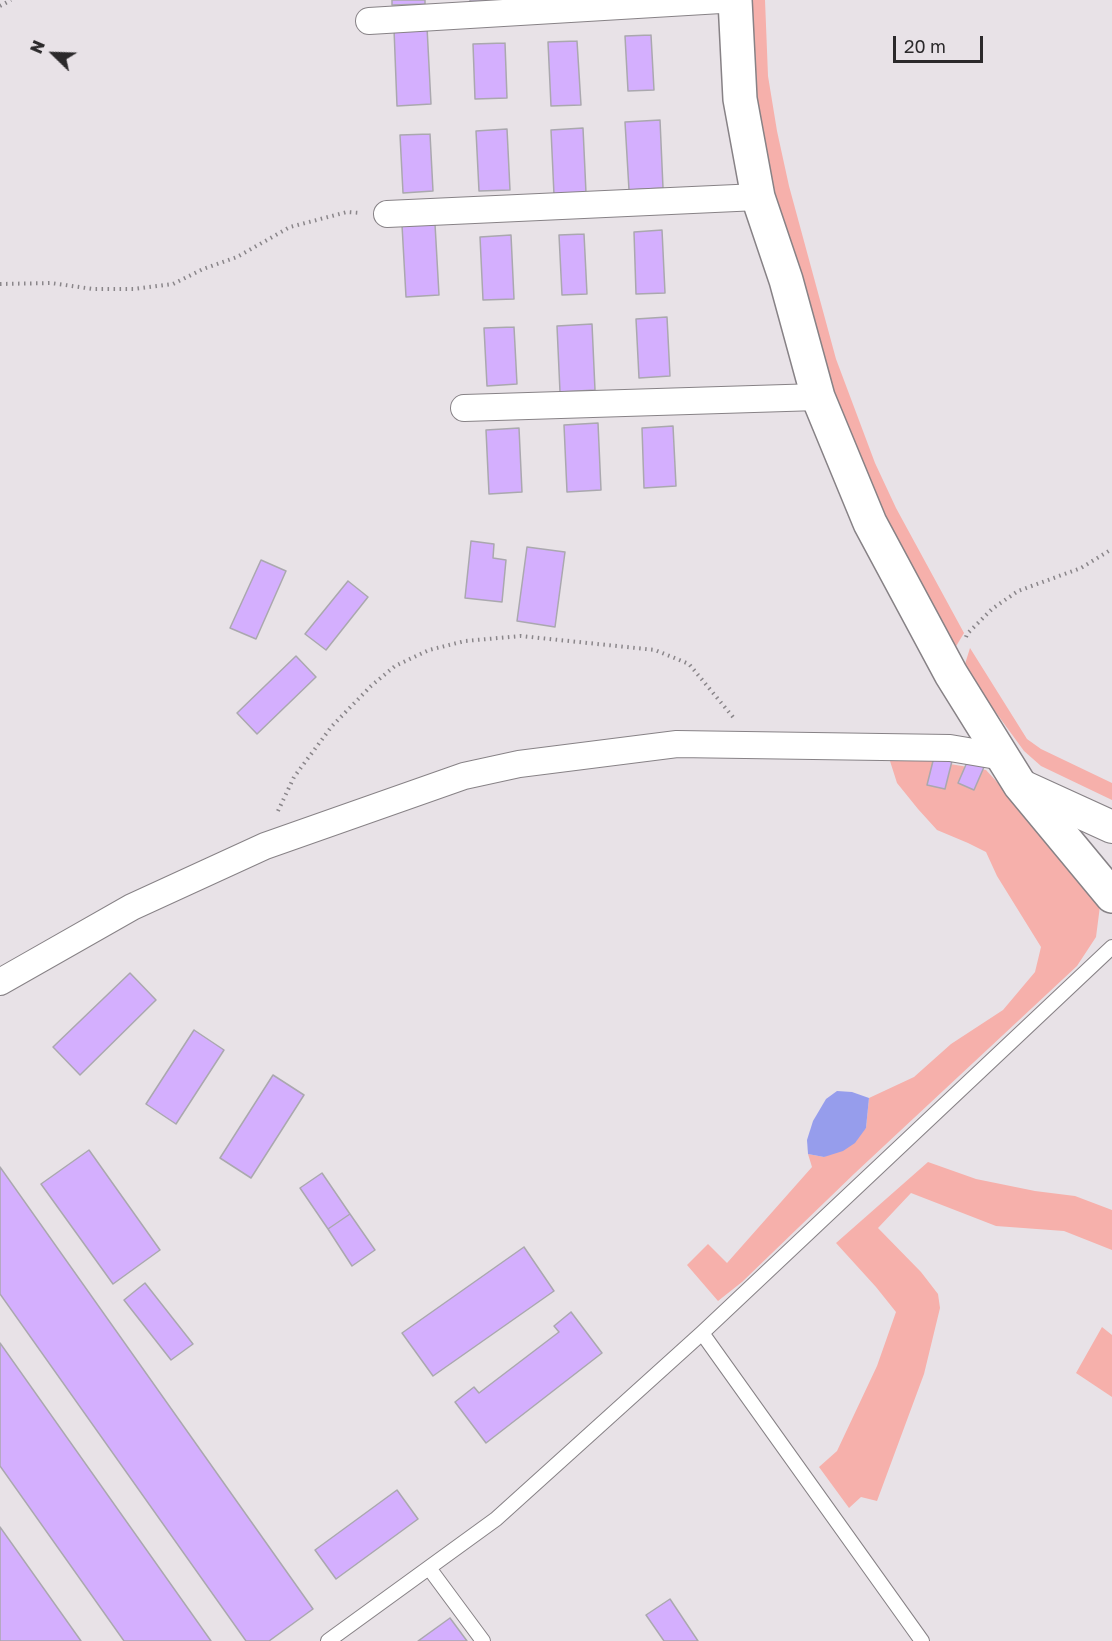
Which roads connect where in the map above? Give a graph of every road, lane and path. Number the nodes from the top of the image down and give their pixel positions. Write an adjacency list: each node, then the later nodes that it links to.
1 (11, 0): 4 (path)
2 (721, 0): 5 (street)
3 (735, 0): 6 (main road)
4 (0, 6)
5 (369, 21)
6 (758, 197): 7 (street); 9 (main road)
7 (387, 214): 8 (path)
8 (0, 284)
9 (818, 397): 10 (street); 12 (main road)
10 (464, 408)
11 (1112, 549): 12 (path)
12 (951, 674): 14 (main road)
13 (754, 744): 14 (street); 17 (street); 17 (path)
14 (1003, 757): 15 (main road)
15 (1020, 785): 16 (street); 18 (main road)
16 (1112, 827)
17 (265, 846): 20 (street)
18 (1112, 896)
19 (1112, 948): 21 (lane)
20 (0, 982)
21 (702, 1333): 22 (lane); 25 (lane)
22 (429, 1568): 23 (lane); 24 (lane)
23 (328, 1641)
24 (483, 1641)
25 (922, 1641)

